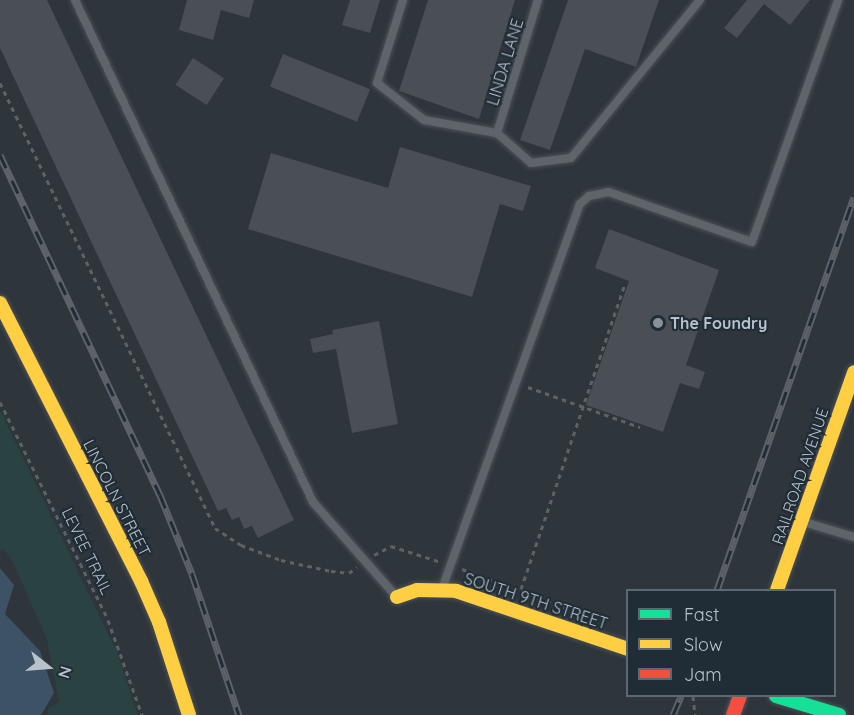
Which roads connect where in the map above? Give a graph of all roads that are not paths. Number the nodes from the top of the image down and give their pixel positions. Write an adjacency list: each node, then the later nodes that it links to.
1 (75, 0): 13 (lane)
2 (403, 0): 6 (lane)
3 (538, 0): 6 (lane, LINDA LANE)
4 (700, 0): 6 (lane)
5 (838, 0): 11 (lane)
6 (497, 133)
7 (0, 303): 17 (street, LINCOLN STREET)
8 (854, 372): 9 (street, RAILROAD AVENUE)
9 (802, 521): 10 (lane); 12 (street, RAILROAD AVENUE)
10 (854, 537)
11 (442, 589): 13 (street, SOUTH 9TH STREET); 14 (street, SOUTH 9TH STREET)
12 (778, 589)
13 (398, 597)
14 (626, 649)
15 (740, 697): 18 (street)
16 (779, 697): 19 (street)
17 (189, 715)
18 (734, 715)
19 (839, 715)

